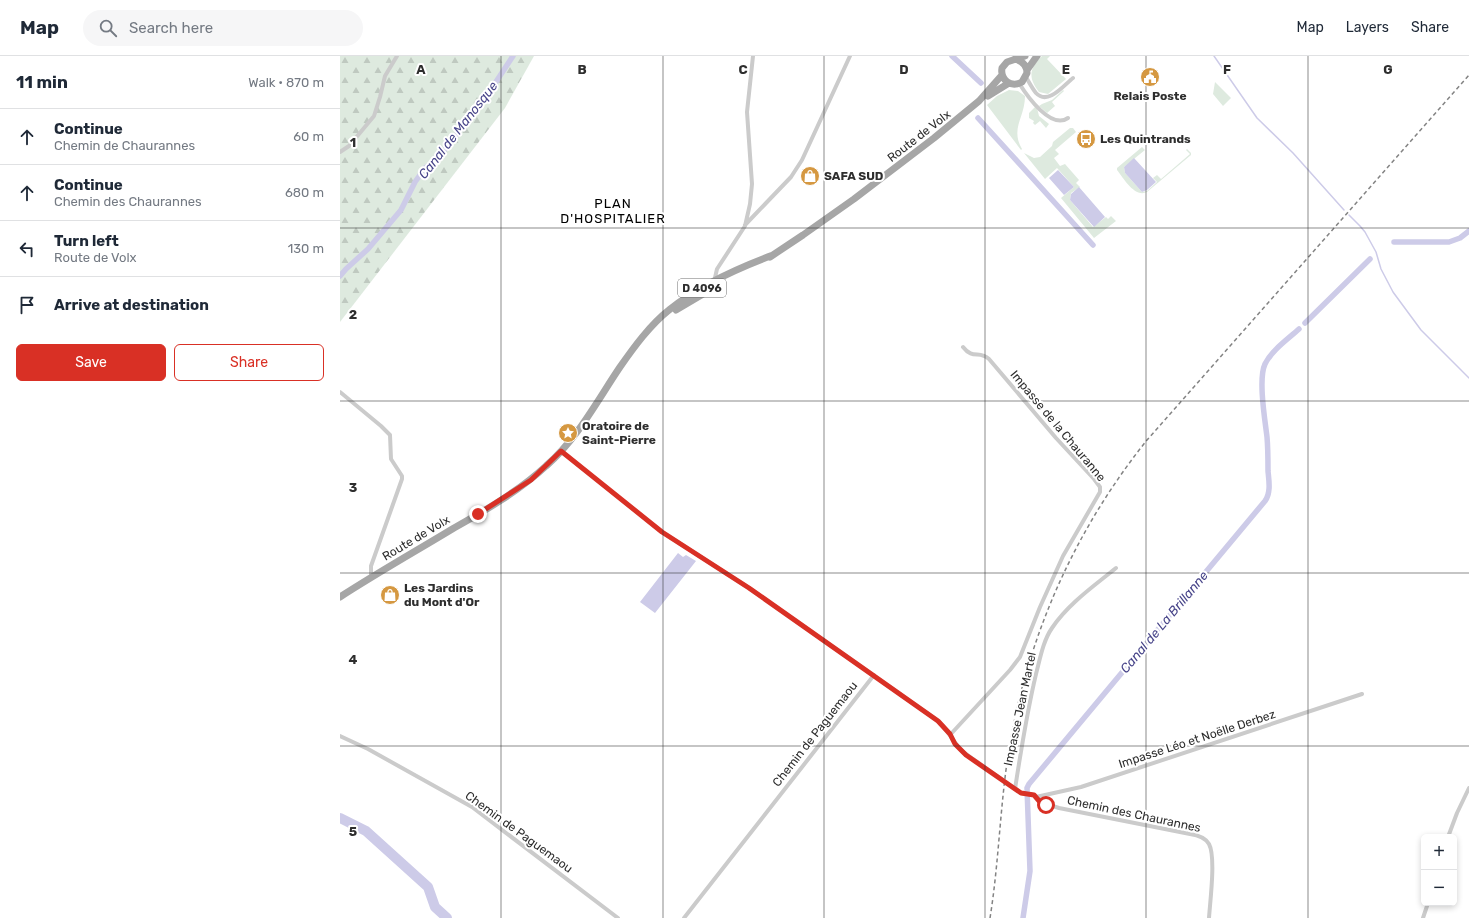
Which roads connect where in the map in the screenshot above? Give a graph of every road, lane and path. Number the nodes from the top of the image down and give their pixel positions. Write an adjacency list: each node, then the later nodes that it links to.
1 (397, 56): 14 (street)
2 (753, 56): 15 (street)
3 (850, 56): 15 (street)
4 (1025, 56): 6 (main road)
5 (1037, 56): 7 (main road)
6 (1015, 59): 7 (main road); 8 (main road)
7 (1026, 73): 9 (street); 11 (main road)
8 (1002, 75): 10 (main road); 12 (main road, Route de Volx / D 4096)
9 (1073, 78)
10 (1009, 83): 11 (main road); 12 (main road, Route de Volx / D 4096)
11 (1019, 83): 13 (street)
12 (979, 101): 16 (main road, Route de Volx / D 4096)
13 (1068, 118)
14 (340, 152)
15 (745, 226): 17 (street)
16 (773, 255): 17 (main road, Route de Volx / D 4096); 18 (main road, Route de Volx / D 4096)
17 (714, 282): 18 (street); 19 (main road, Route de Volx / D 4096)
18 (686, 303): 19 (main road, Route de Volx / D 4096)
19 (643, 337): 22 (main road, Route de Volx / D 4096)
20 (963, 347): 28 (street, Impasse de la Chauranne)
21 (340, 392): 24 (street)
22 (561, 451): 24 (main road, Route de Volx / D 4096); 26 (street)
23 (1116, 568): 31 (street, Impasse Jean Martel)
24 (371, 578): 25 (main road, Route de Volx / D 4096)
25 (340, 597)
26 (874, 675): 28 (street); 36 (street, Chemin de Paguemaou)
27 (1362, 694): 32 (street, Impasse Léo et Noëlle Derbez)
28 (950, 734): 31 (street)
29 (340, 736): 35 (street, Chemin de Paguemaou)
30 (1469, 788): 33 (street)
31 (1015, 789): 32 (street, Chemin des Chaurannes)
32 (1036, 797): 37 (street, Chemin des Chaurannes)
33 (1449, 834)
34 (1427, 906): 38 (street)
35 (618, 918)
36 (684, 918)
37 (1209, 918)
38 (1424, 918)

